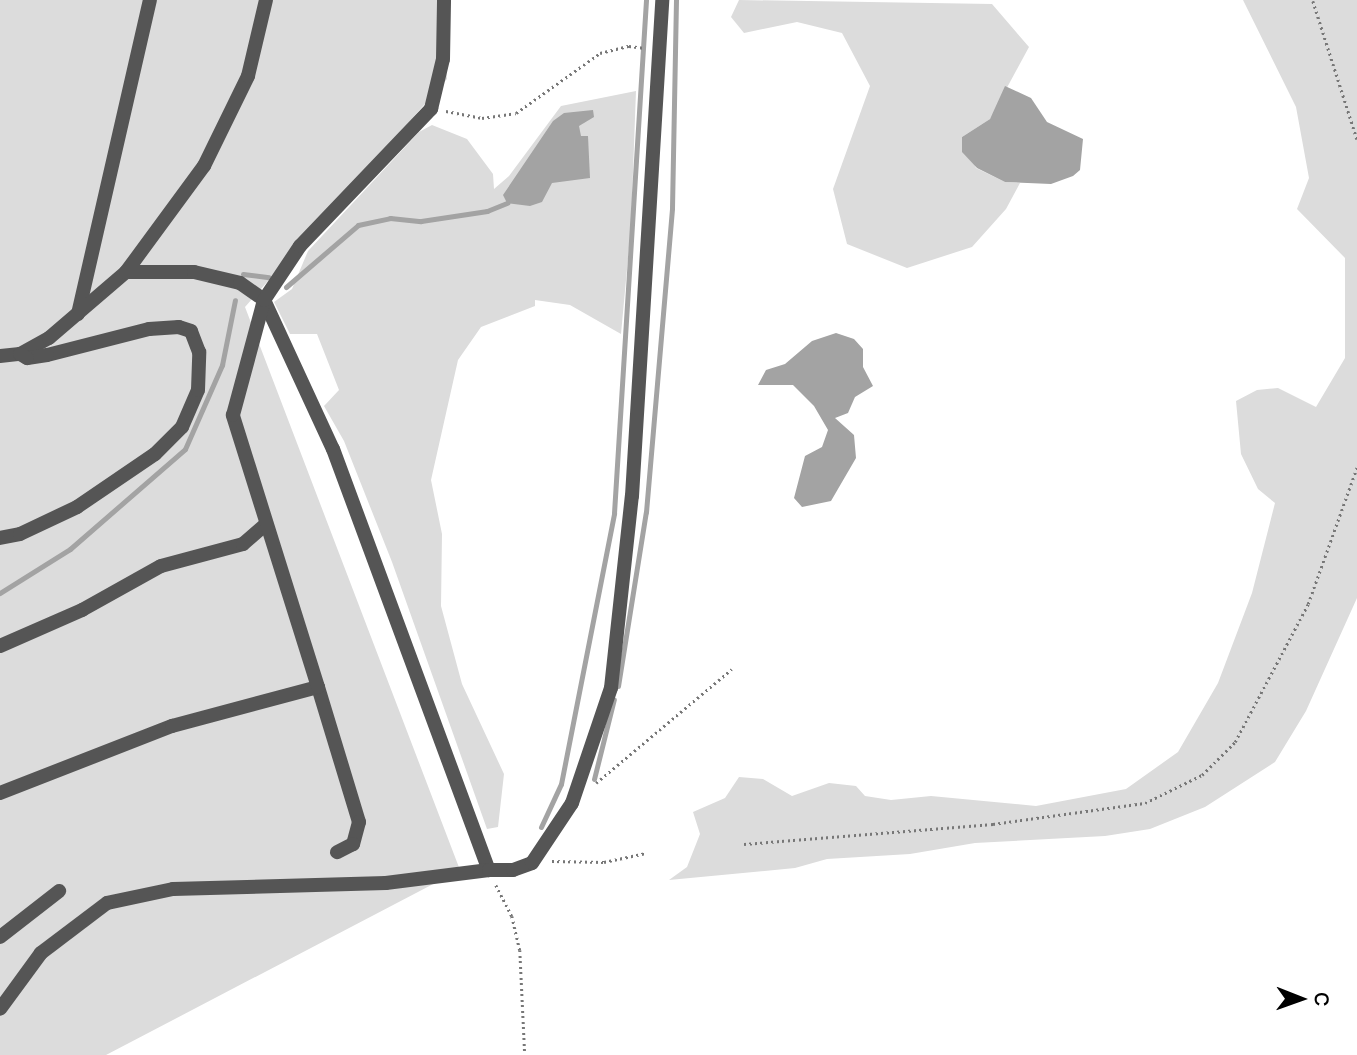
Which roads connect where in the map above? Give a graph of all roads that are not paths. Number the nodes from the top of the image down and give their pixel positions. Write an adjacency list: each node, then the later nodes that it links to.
1 (150, 0): 7 (street)
2 (266, 0): 5 (street)
3 (444, 0): 6 (street)
4 (662, 0): 16 (street)
5 (125, 272): 6 (street); 7 (street)
6 (264, 300): 10 (street); 16 (street)
7 (78, 314): 8 (street)
8 (20, 354): 9 (street); 11 (street)
9 (0, 356)
10 (265, 525): 12 (street); 13 (street)
11 (0, 538)
12 (0, 646)
13 (318, 687): 14 (street); 15 (street)
14 (0, 793)
15 (337, 852)
16 (489, 870): 19 (street)
17 (59, 891): 18 (street)
18 (0, 937)
19 (0, 1009)

